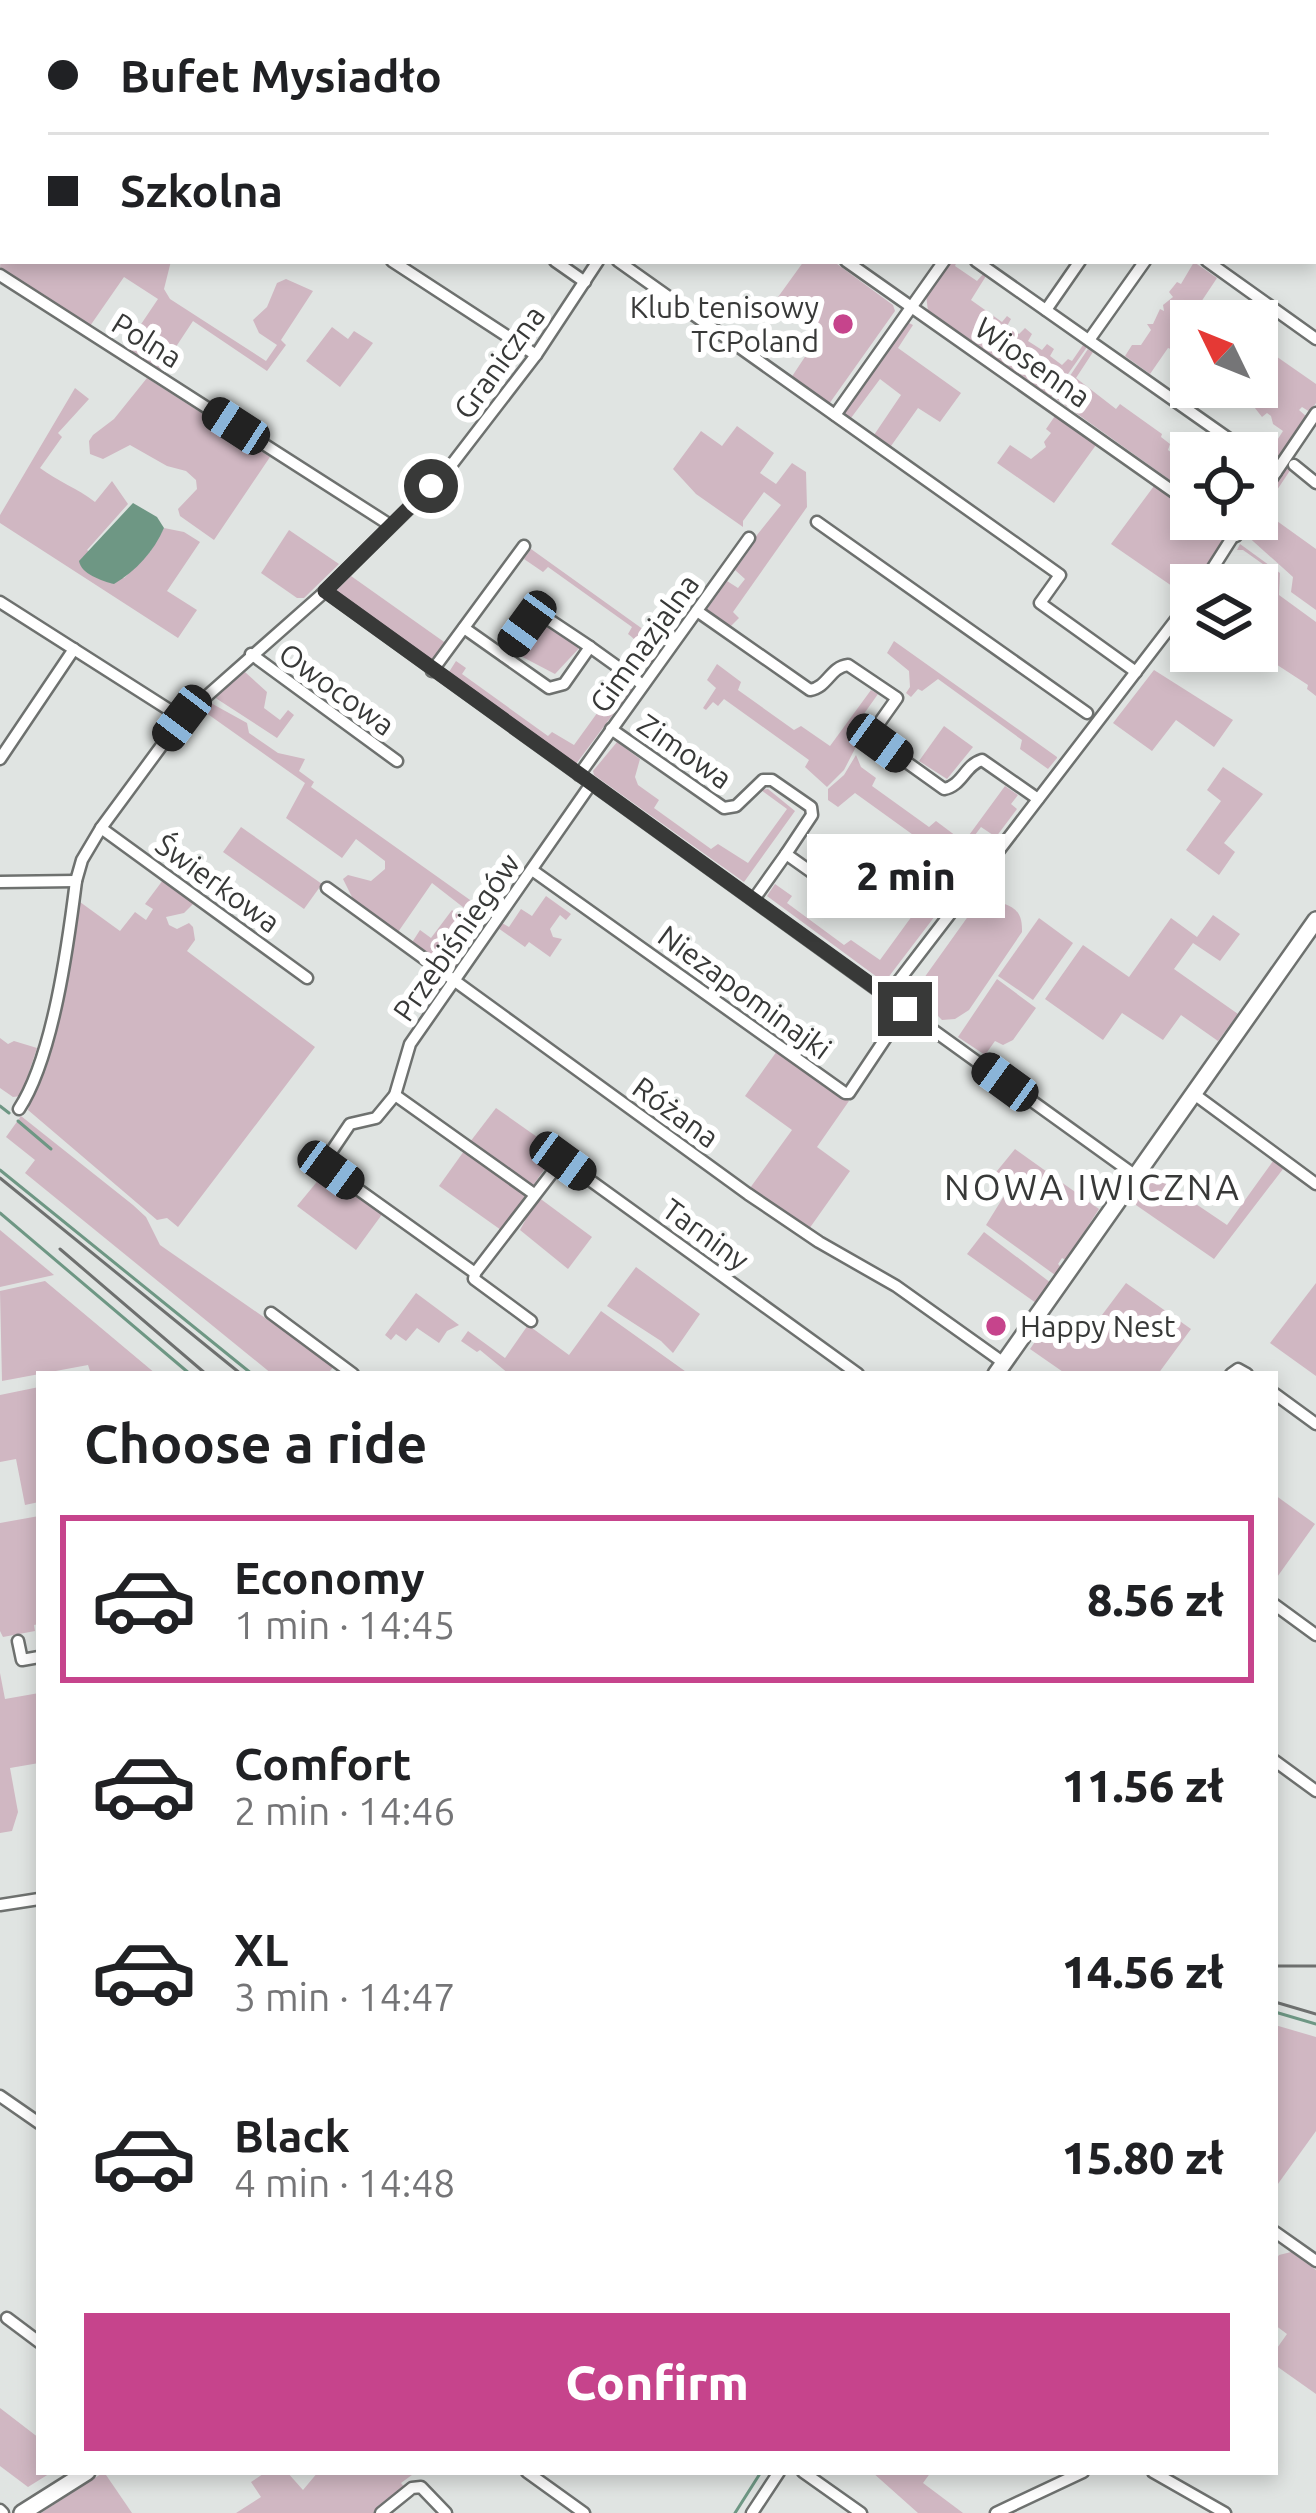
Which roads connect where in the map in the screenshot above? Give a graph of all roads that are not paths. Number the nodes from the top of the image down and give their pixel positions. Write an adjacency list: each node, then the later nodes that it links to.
1 (397, 264): 17 (street)
2 (558, 264): 12 (street)
3 (596, 264): 12 (street, Graniczna)
4 (622, 264): 19 (street)
5 (850, 264): 13 (street, Wiosenna)
6 (942, 264): 13 (street)
7 (980, 264): 14 (street)
8 (1078, 264): 14 (street)
9 (1143, 264): 16 (street)
10 (1211, 264): 15 (street)
11 (0, 275): 26 (street, Polna)
12 (585, 282): 17 (street, Graniczna)
13 (913, 306): 19 (street); 24 (street, Wiosenna)
14 (1046, 310): 16 (street)
15 (1316, 339)
16 (1089, 340): 20 (street)
17 (536, 355): 26 (street, Graniczna)
18 (1316, 413): 22 (street)
19 (835, 416): 39 (street)
20 (1219, 432)
21 (1294, 466): 23 (street)
22 (1278, 469)
23 (1316, 483)
24 (1170, 489)
25 (817, 522): 41 (street)
26 (390, 526): 29 (street, Graniczna)
27 (749, 538): 31 (street, Gimnazjalna)
28 (524, 545): 33 (street)
29 (325, 591): 36 (street, Graniczna); 38 (street)
30 (0, 602): 35 (street)
31 (697, 611): 40 (street, Gimnazjalna); 48 (street)
32 (1170, 627): 39 (street)
33 (464, 628): 37 (street); 38 (street)
34 (590, 647): 37 (street, Zimowa); 37 (street); 40 (street, Zimowa)
35 (74, 649): 42 (street); 44 (street)
36 (251, 654): 42 (street, Graniczna); 45 (street, Owocowa)
37 (503, 656)
38 (432, 671): 46 (street)
39 (1136, 672): 48 (street)
40 (643, 685): 43 (street, Gimnazjalna)
41 (1087, 712)
42 (182, 718): 49 (street, Graniczna)
43 (611, 728): 46 (street, Gimnazjalna); 50 (street, Zimowa)
44 (0, 759)
45 (397, 761)
46 (579, 776): 47 (street)
47 (592, 784): 51 (street, Przebiśniegów); 55 (street)
48 (1038, 799): 56 (street)
49 (100, 828): 52 (street, Graniczna); 58 (street, Świerkowa)
50 (786, 854): 55 (street); 56 (street)
51 (532, 869): 59 (street, Przebiśniegów); 61 (street, Niezapominajki)
52 (76, 881): 53 (street); 64 (street, Graniczna)
53 (0, 882)
54 (327, 888): 59 (street, Różana)
55 (754, 898): 60 (street)
56 (953, 911): 60 (street)
57 (1313, 931): 62 (street)
58 (307, 978)
59 (454, 981): 63 (street, Przebiśniegów); 71 (street, Różana)
60 (887, 996): 61 (street)
61 (905, 1009): 65 (street)
62 (1194, 1094): 65 (street); 66 (street)
63 (395, 1095): 67 (street); 68 (street)
64 (19, 1109)
65 (1136, 1176): 71 (street)
66 (1316, 1184)
67 (534, 1194): 68 (street, Tarniny); 73 (street, Tarniny)
68 (475, 1273): 70 (street)
69 (271, 1313): 72 (street)
70 (531, 1321)
71 (1000, 1369)
72 (349, 1371)
73 (854, 1371)
74 (1278, 1396): 75 (street)
75 (1316, 1424)
76 (1278, 1607): 77 (street)
77 (1316, 1634)
78 (18, 1641): 79 (street)
79 (36, 1658)
80 (1278, 1763): 81 (street)
81 (1316, 1790)
82 (36, 1899): 83 (street)
83 (0, 1905)
84 (0, 2096): 85 (street)
85 (36, 2121)
86 (1280, 2235): 87 (street)
87 (1316, 2261)
88 (7, 2318): 89 (street)
89 (36, 2340)
90 (82, 2475): 96 (street)
91 (530, 2475): 99 (street)
92 (777, 2475): 100 (street)
93 (807, 2475): 101 (street)
94 (1077, 2475): 102 (street)
95 (1159, 2475): 103 (street)
96 (22, 2513)
97 (381, 2513): 98 (street)
98 (446, 2513)
99 (584, 2513)
100 (752, 2513)
101 (860, 2513)
102 (996, 2513)
103 (1226, 2513)

